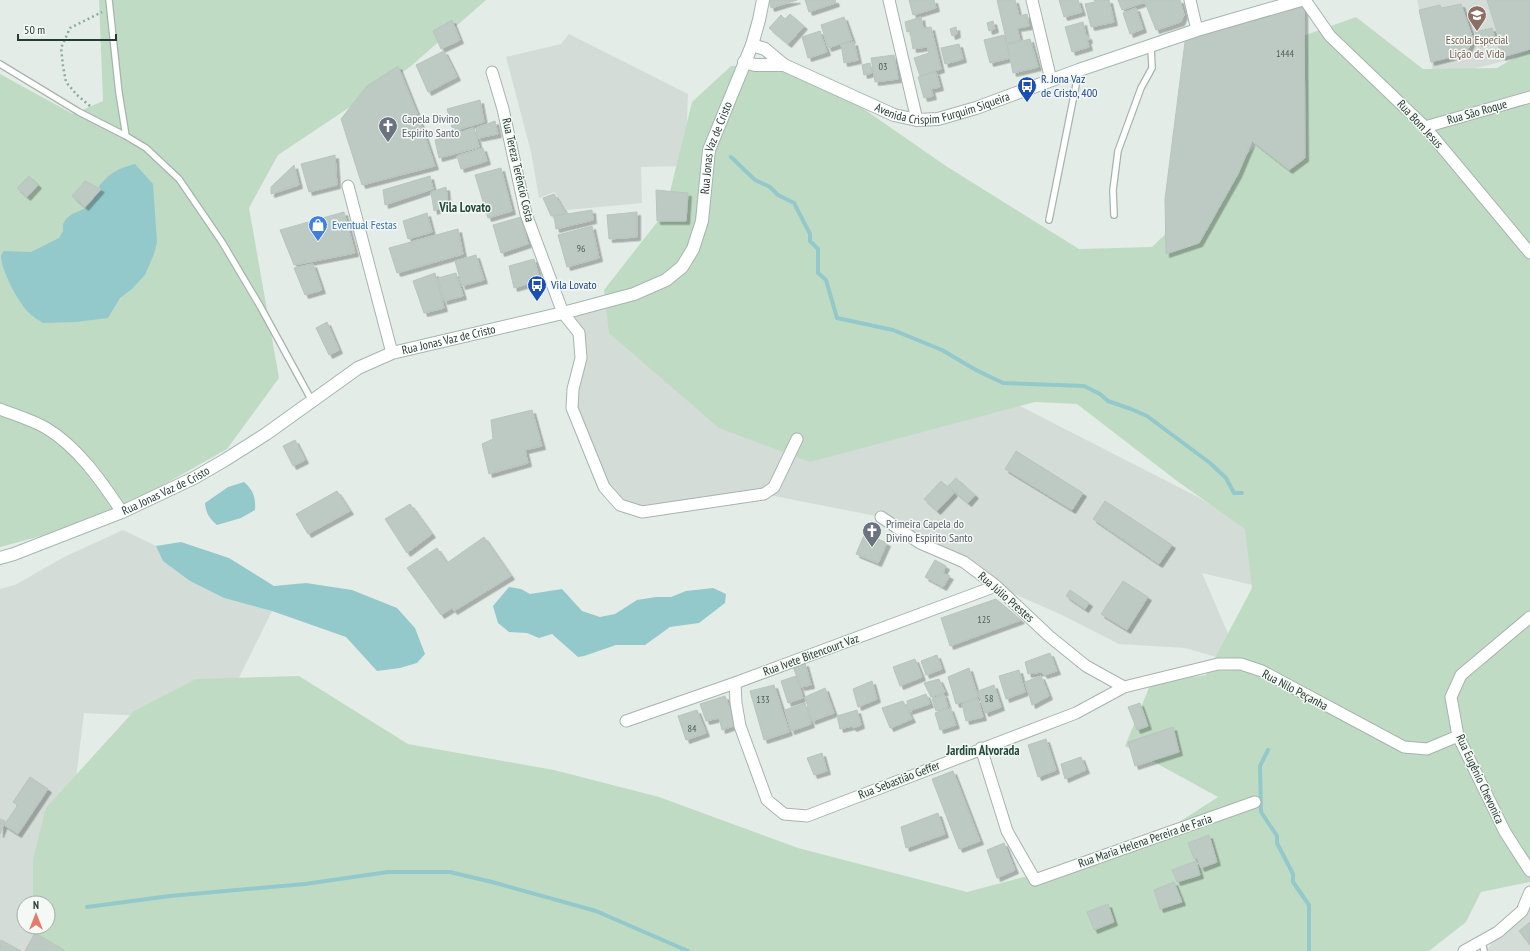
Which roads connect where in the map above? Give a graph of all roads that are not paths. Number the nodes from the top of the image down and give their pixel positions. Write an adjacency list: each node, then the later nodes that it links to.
1 (110, 0): 20 (lane)
2 (762, 0): 9 (street, Rua Jonas Vaz de Cristo)
3 (889, 0): 18 (street)
4 (1032, 0): 16 (street)
5 (1190, 0): 8 (street)
6 (1301, 0): 8 (street, Avenida Crispim Furquim Siqueira)
7 (1305, 0): 19 (street, Rua Bom Jesus)
8 (1197, 30): 10 (street, Avenida Crispim Furquim Siqueira)
9 (752, 45): 11 (street, Rua Jonas Vaz de Cristo); 13 (street, Avenida Crispim Furquim Siqueira)
10 (1151, 46): 14 (street, Avenida Crispim Furquim Siqueira); 22 (lane)
11 (744, 62): 13 (street); 25 (street, Rua Jonas Vaz de Cristo)
12 (0, 64): 20 (lane)
13 (784, 65): 18 (street, Avenida Crispim Furquim Siqueira)
14 (1079, 70): 16 (street, Avenida Crispim Furquim Siqueira); 23 (lane)
15 (492, 72): 25 (street, Rua Tereza Terêncio Costa)
16 (1051, 80): 18 (street, Avenida Crispim Furquim Siqueira)
17 (1530, 97): 19 (street, Rua São Roque)
18 (917, 120)
19 (1425, 127): 24 (street, Rua Bom Jesus)
20 (126, 136): 27 (lane)
21 (348, 186): 26 (street)
22 (1114, 215)
23 (1049, 220)
24 (1528, 249)
25 (563, 313): 26 (street, Rua Jonas Vaz de Cristo); 29 (street, Rua Tereza Terêncio Costa)
26 (392, 352): 27 (street, Rua Jonas Vaz de Cristo)
27 (313, 401): 30 (street, Rua Jonas Vaz de Cristo)
28 (0, 409): 30 (street)
29 (797, 439)
30 (122, 512): 32 (street, Rua Jonas Vaz de Cristo)
31 (881, 517): 33 (street, Rua Júlio Prestes)
32 (0, 558)
33 (996, 586): 35 (street, Rua Ivete Bitencourt Vaz); 36 (street, Rua Júlio Prestes)
34 (1530, 617): 38 (street, Rua Eugênio Chevonica)
35 (735, 683): 37 (street, Rua Ivete Bitencourt Vaz); 39 (street, Rua Sebastião Geffer)
36 (1124, 688): 38 (street, Rua Nilo Peçanha); 39 (street, Rua Sebastião Geffer)
37 (626, 721)
38 (1458, 736): 41 (street, Rua Eugênio Chevonica)
39 (981, 748): 40 (street, Rua Maria Helena Pereira de Faria)
40 (1255, 802)
41 (1530, 871)
42 (1530, 892): 43 (street)
43 (1483, 946): 44 (street)
44 (1464, 951)

